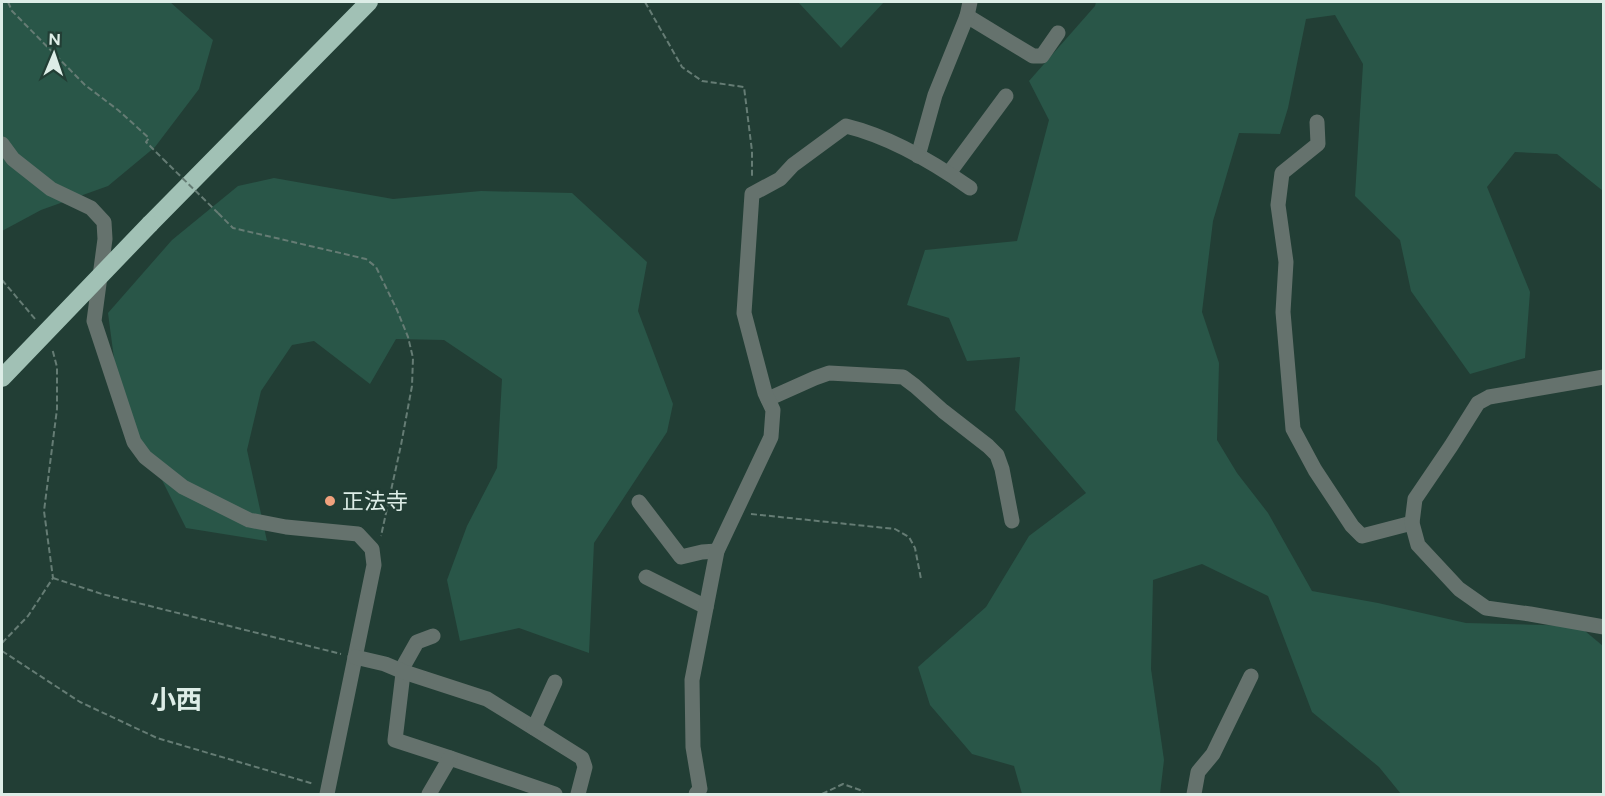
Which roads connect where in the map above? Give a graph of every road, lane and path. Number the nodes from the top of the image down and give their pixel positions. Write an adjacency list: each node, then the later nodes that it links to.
1 (8, 2): 24 (path, bridge)
2 (369, 2): 17 (highway, bridge)
3 (645, 2): 12 (path)
4 (969, 9): 5 (street); 9 (street)
5 (1058, 33)
6 (1006, 96): 10 (street)
7 (1317, 122): 22 (street)
8 (2, 144): 24 (street)
9 (918, 156): 10 (street); 12 (street)
10 (949, 173): 11 (street)
11 (970, 188)
12 (752, 194): 18 (street)
13 (2, 280): 14 (path)
14 (40, 326)
15 (51, 345): 26 (path)
16 (1604, 377): 22 (street)
17 (2, 378)
18 (768, 399): 20 (street); 21 (street)
19 (639, 502): 23 (street)
20 (736, 513): 23 (street); 27 (path)
21 (1012, 521)
22 (1412, 523): 29 (street)
23 (717, 551): 28 (street)
24 (374, 565): 33 (street)
25 (646, 577): 28 (street)
26 (53, 578): 31 (path); 33 (path)
27 (921, 579)
28 (706, 607): 43 (street)
29 (1604, 627)
30 (433, 636): 34 (street)
31 (2, 643)
32 (2, 651): 39 (path)
33 (355, 657): 34 (street); 39 (street)
34 (404, 672): 37 (street); 38 (street)
35 (1251, 676): 46 (street)
36 (555, 681): 37 (street)
37 (534, 728): 42 (street)
38 (450, 758): 40 (street); 41 (street)
39 (331, 793)
40 (429, 795)
41 (555, 795)
42 (578, 795)
43 (696, 795)
44 (822, 795): 45 (path)
45 (863, 795)
46 (1194, 795)

